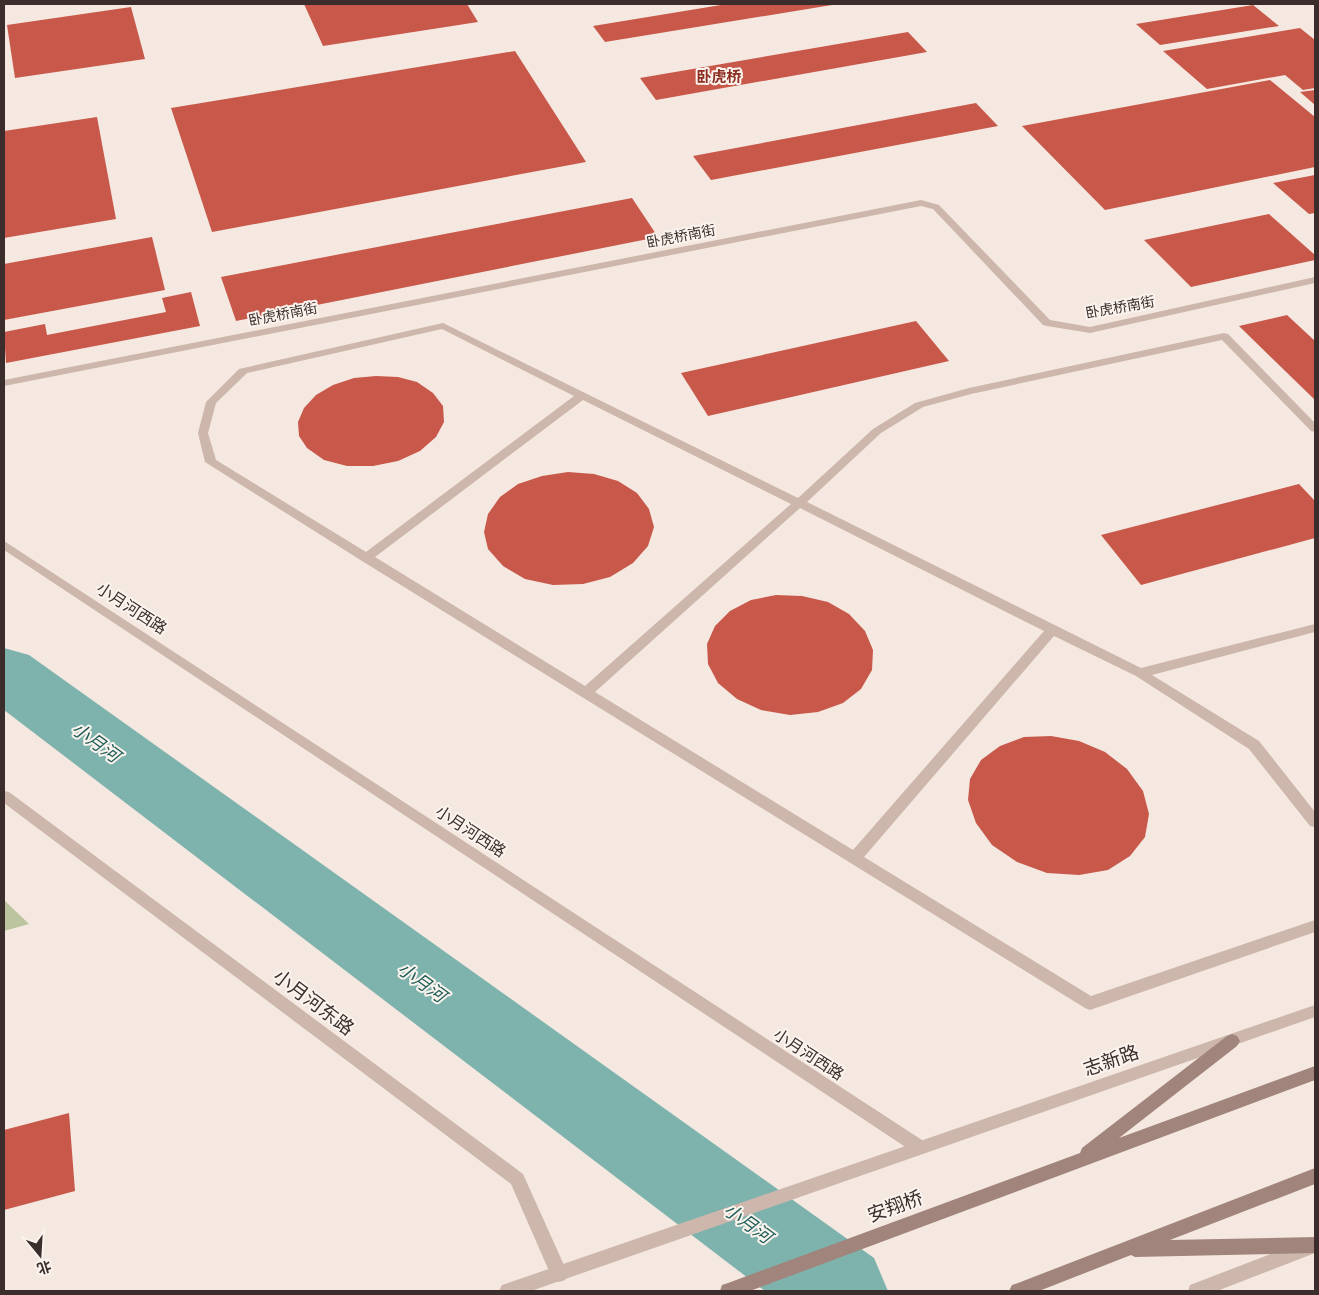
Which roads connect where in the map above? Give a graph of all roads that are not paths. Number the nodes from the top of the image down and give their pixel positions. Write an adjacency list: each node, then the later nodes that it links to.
1 (1315, 280): 2 (street, 卧虎桥南街)
2 (4, 383)
3 (582, 395): 5 (street); 7 (street); 7 (street)
4 (1315, 429): 5 (street)
5 (799, 503): 9 (street); 11 (street)
6 (4, 545): 19 (street, 小月河西路)
7 (366, 558): 11 (street)
8 (1315, 628): 10 (street)
9 (1052, 630): 10 (street); 14 (street)
10 (1140, 673): 13 (street)
11 (585, 693): 14 (street)
12 (4, 796): 24 (street, 小月河东路)
13 (1315, 822)
14 (855, 858): 15 (street)
15 (1315, 926)
16 (1315, 1011): 17 (street, 志新路)
17 (1232, 1041): 19 (street, 志新路); 20 (main road)
18 (1315, 1073): 20 (main road)
19 (919, 1147): 24 (street, 志新路)
20 (1078, 1161): 26 (main road, 安翔桥)
21 (1315, 1176): 23 (main road)
22 (1315, 1245): 23 (main road); 28 (street)
23 (1125, 1250): 27 (main road)
24 (559, 1274): 25 (street)
25 (508, 1291)
26 (728, 1291)
27 (1018, 1291)
28 (1196, 1291)

